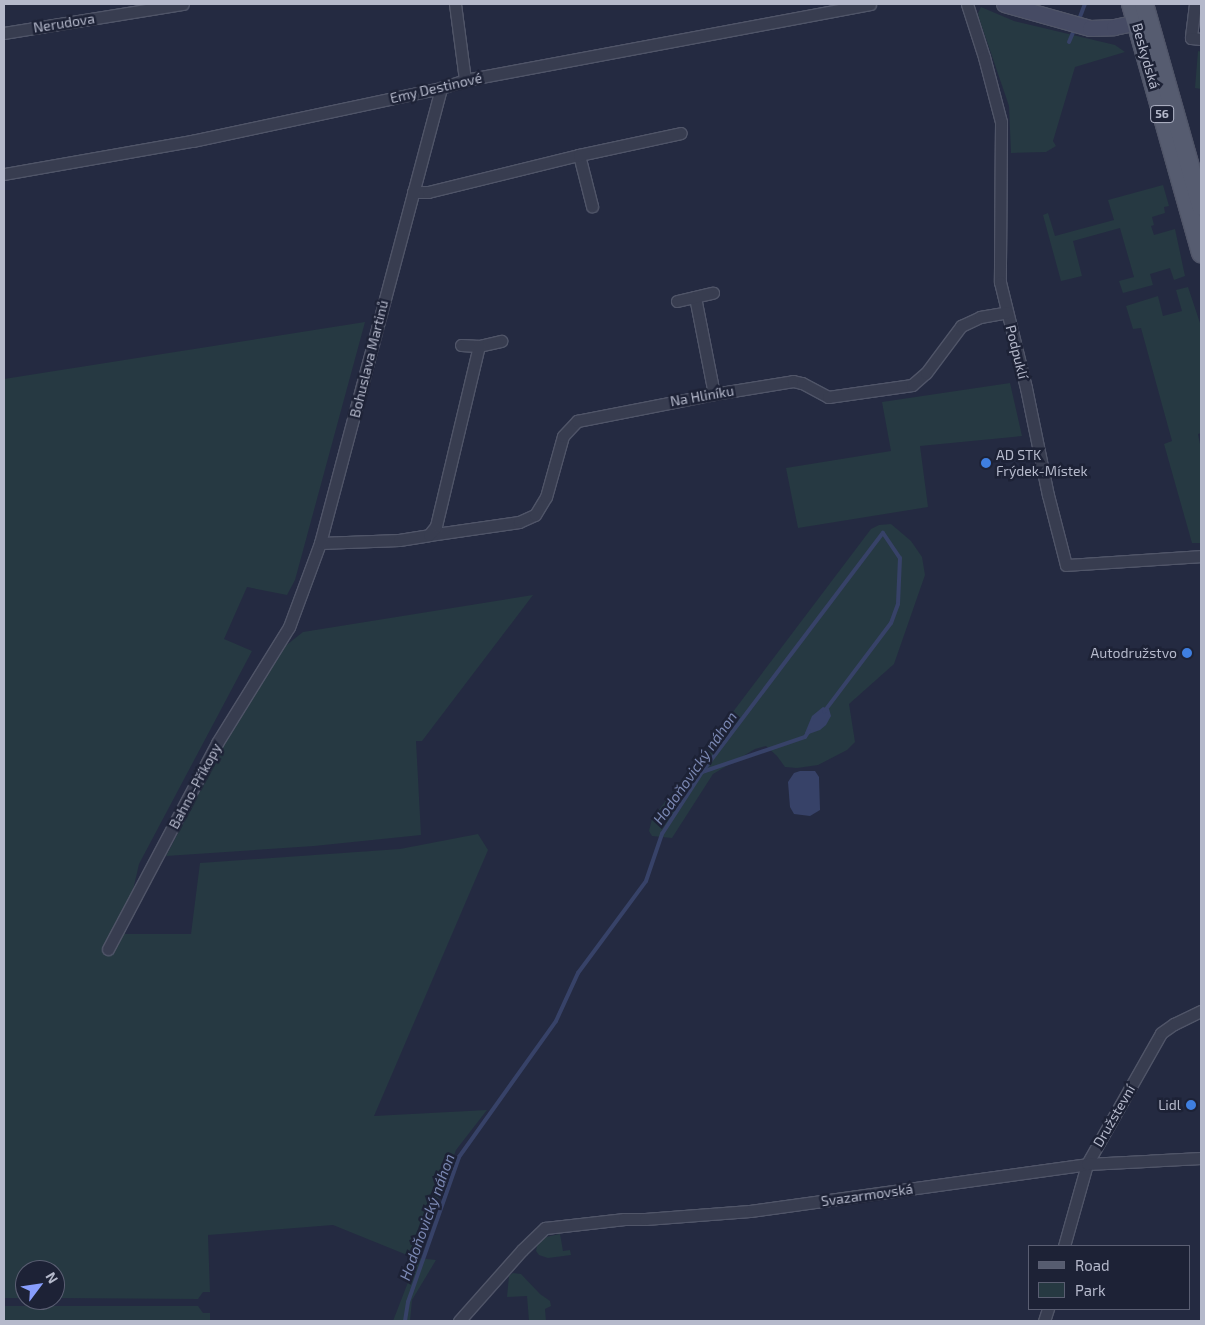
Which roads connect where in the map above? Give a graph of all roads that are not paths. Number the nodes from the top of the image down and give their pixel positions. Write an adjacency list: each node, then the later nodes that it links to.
1 (183, 4): 9 (street, Nerudova)
2 (455, 4): 11 (street)
3 (870, 4): 11 (street, Emy Destinové)
4 (967, 4): 23 (street, Podpuklí)
5 (1004, 4): 8 (street)
6 (1131, 4): 8 (main road, Beskydská / 56)
7 (1194, 4): 10 (street)
8 (1143, 15): 18 (main road, Beskydská / 56); 19 (main road, Beskydská / 56)
9 (4, 33)
10 (1196, 39)
11 (465, 80): 12 (street, Emy Destinové)
12 (441, 88): 15 (street, Emy Destinové); 16 (street, Bohuslava Martinů)
13 (681, 133): 14 (street)
14 (579, 155): 16 (street); 17 (street)
15 (4, 174)
16 (413, 192): 29 (street, Bohuslava Martinů)
17 (592, 206)
18 (1201, 206)
19 (1201, 253)
20 (713, 293): 21 (street)
21 (695, 297): 22 (street); 27 (street)
22 (677, 300)
23 (1007, 312): 27 (street, Na Hliníku); 30 (street, Podpuklí)
24 (501, 341): 26 (street)
25 (461, 345): 26 (street)
26 (479, 346): 28 (street)
27 (714, 394): 28 (street, Na Hliníku)
28 (429, 535): 29 (street, Na Hliníku)
29 (320, 543): 31 (street, Bohuslava Martinů)
30 (1201, 556)
31 (289, 627): 32 (street, Bahno-Příkopy)
32 (108, 949)
33 (1201, 1011): 35 (street, Družstevní)
34 (1201, 1158): 35 (street, Svazarmovská)
35 (1087, 1164): 36 (street, Družstevní); 37 (street, Svazarmovská)
36 (1064, 1245)
37 (459, 1321)

